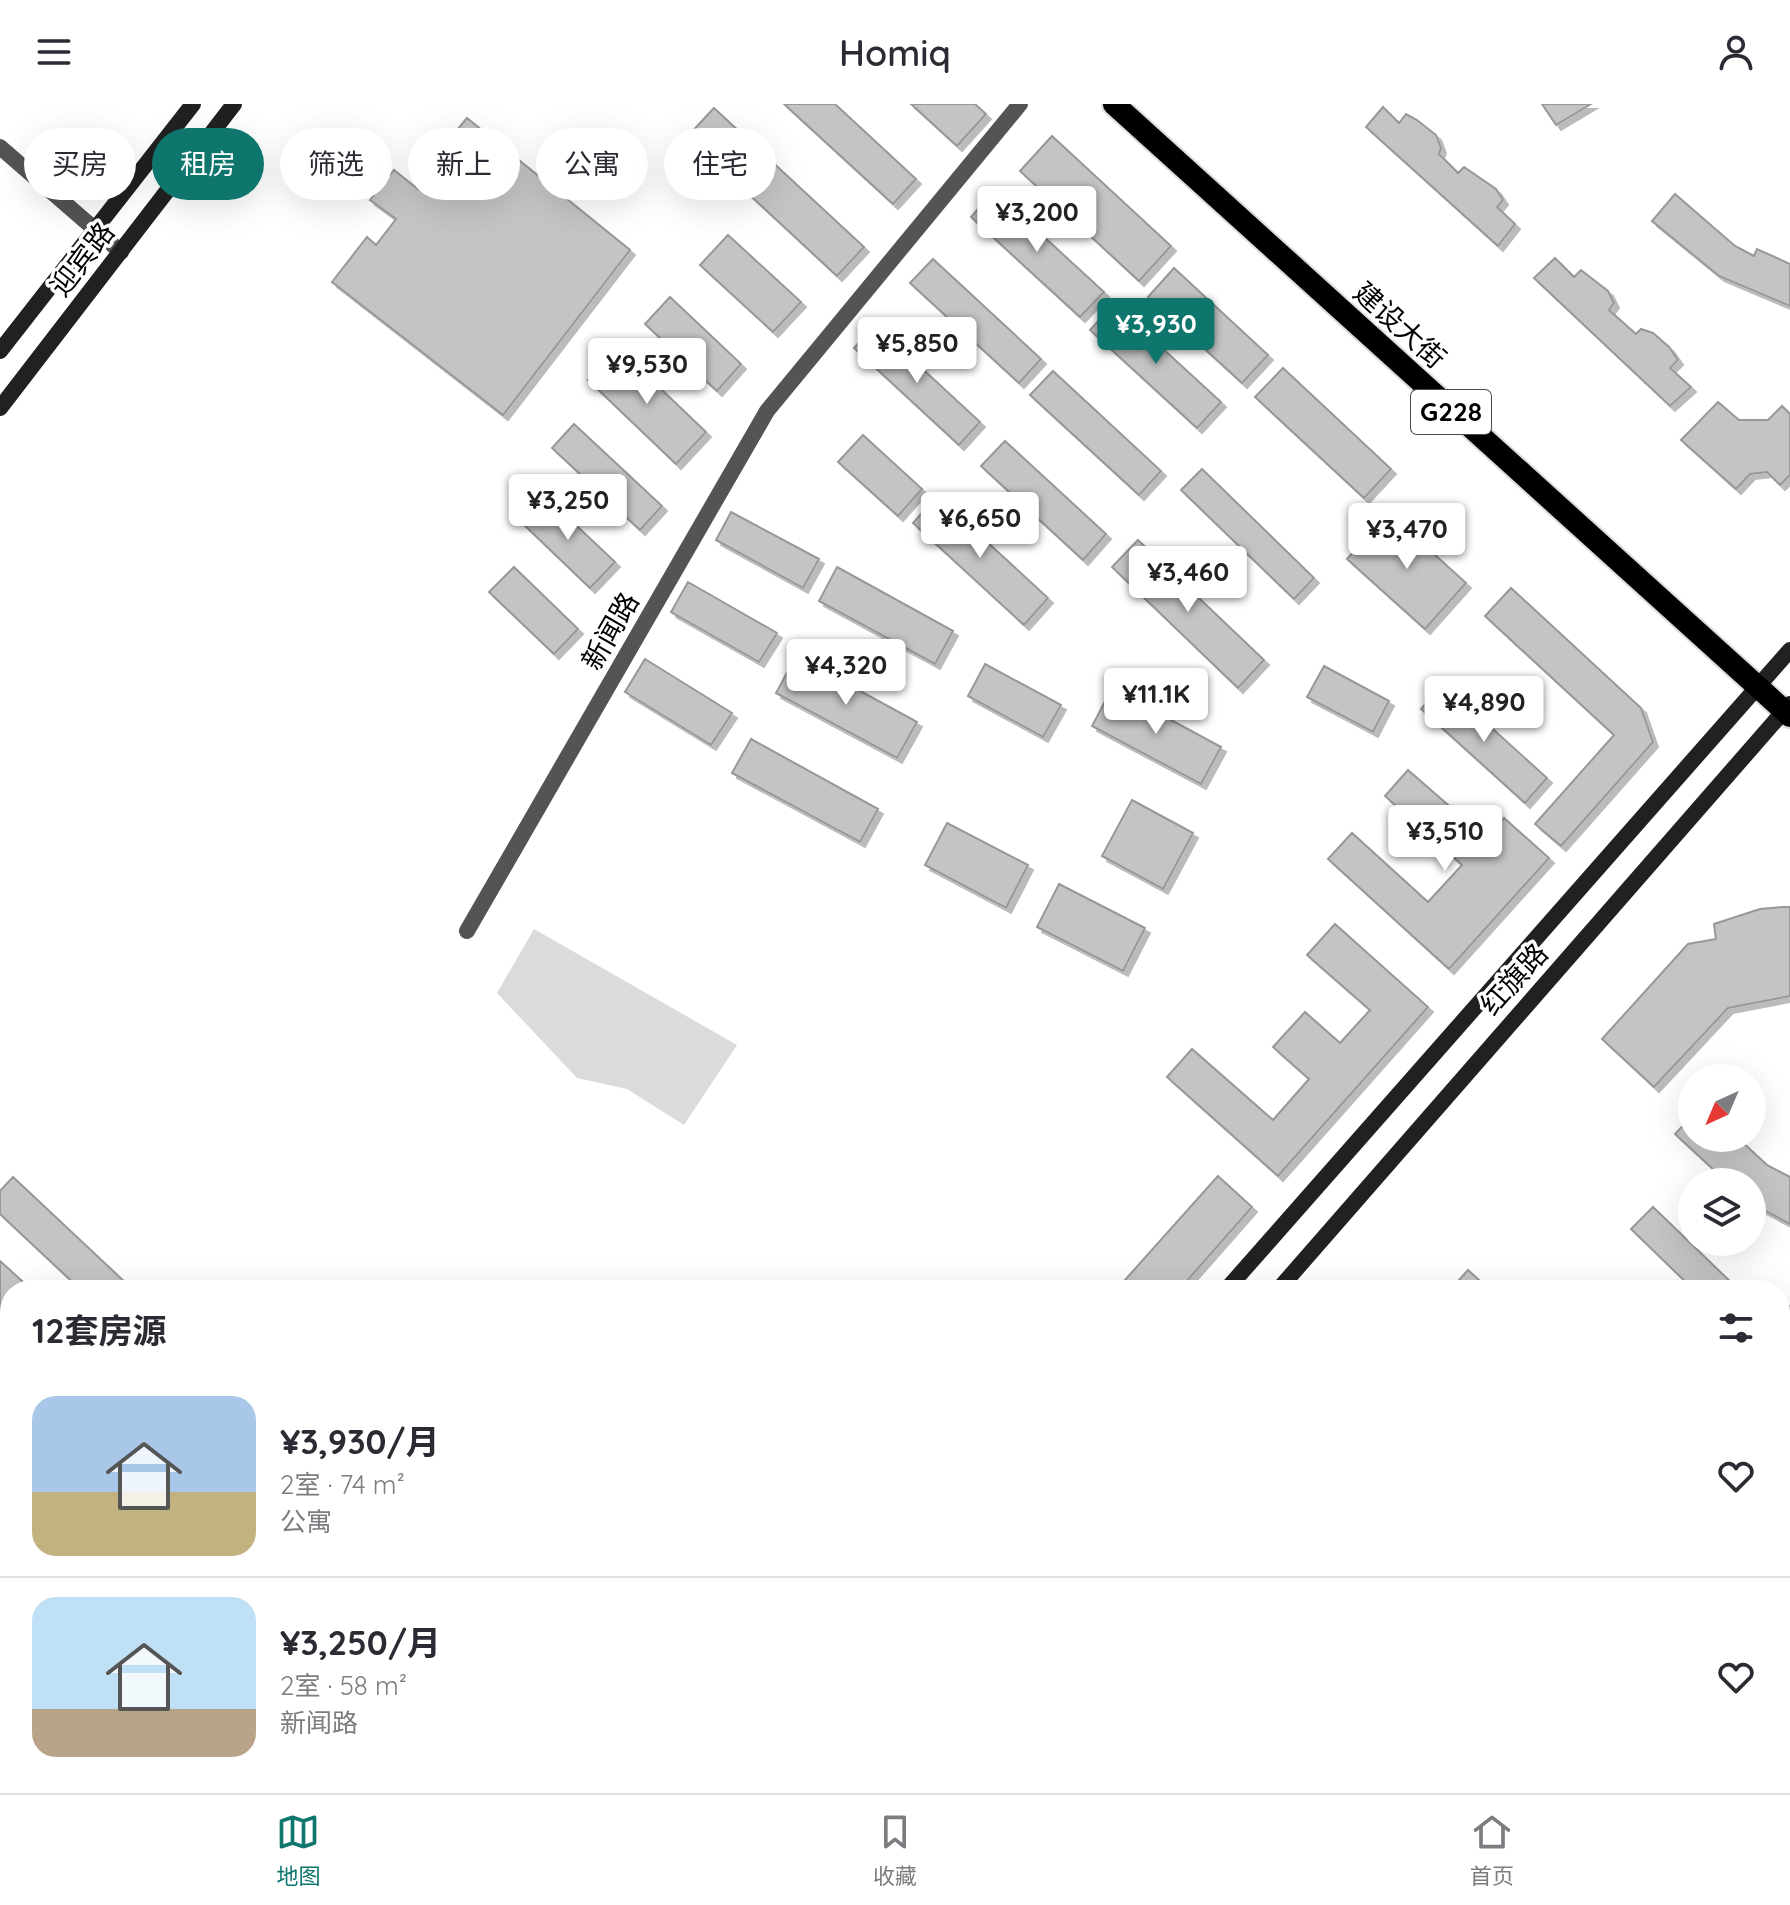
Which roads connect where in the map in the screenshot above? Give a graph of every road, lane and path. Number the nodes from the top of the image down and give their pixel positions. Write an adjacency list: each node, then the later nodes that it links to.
1 (193, 104): 6 (main road, 迎宾路)
2 (234, 104): 7 (main road, 迎宾路)
3 (1020, 104): 13 (street, 新闻路)
4 (1114, 104): 11 (highway, 建设大街 / G228)
5 (0, 147): 6 (street)
6 (95, 230): 7 (street); 8 (main road, 迎宾路)
7 (121, 252): 9 (main road, 迎宾路)
8 (0, 351)
9 (0, 408)
10 (1790, 650): 11 (main road)
11 (1756, 687): 12 (highway, 建设大街 / G228); 14 (main road)
12 (1788, 710): 15 (main road, 红旗路)
13 (467, 931)
14 (1235, 1280)
15 (1287, 1280)

